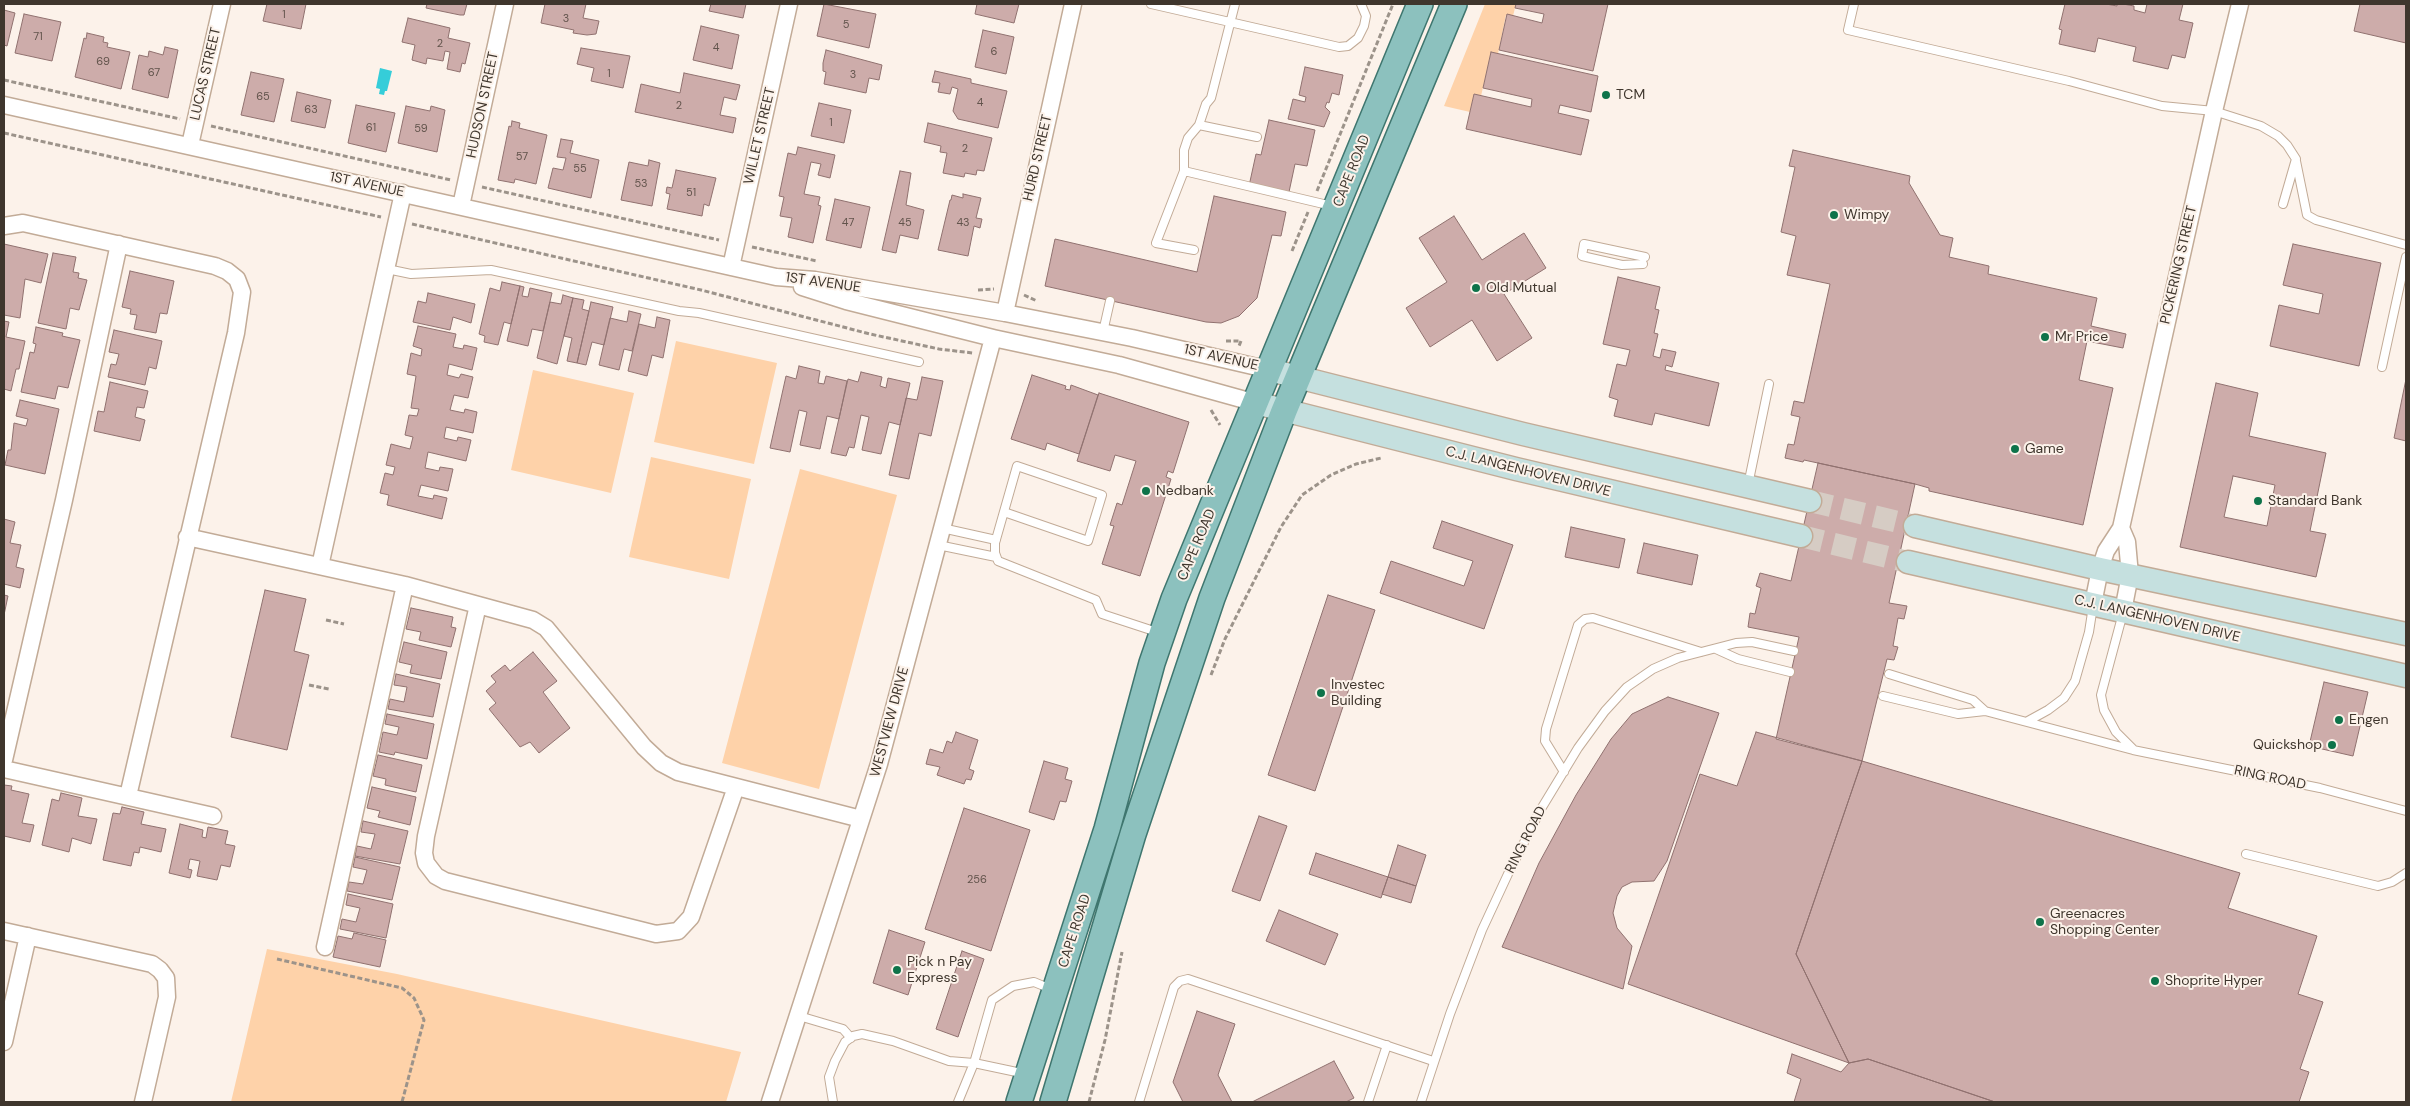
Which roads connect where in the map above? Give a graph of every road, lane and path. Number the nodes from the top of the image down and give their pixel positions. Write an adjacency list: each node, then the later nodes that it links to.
1 (222, 4): 17 (street, LUCAS STREET)
2 (505, 4): 24 (street, HUDSON STREET)
3 (789, 4): 33 (street, WILLET STREET)
4 (1073, 4): 44 (street, HURD STREET)
5 (1151, 4): 13 (lane)
6 (1235, 4): 13 (lane)
7 (1361, 4): 13 (lane)
8 (1393, 4): 26 (path)
9 (1420, 4): 29 (main road, CAPE ROAD)
10 (1454, 4): 56 (main road, CAPE ROAD)
11 (1854, 4): 16 (lane)
12 (2240, 4): 16 (street, PICKERING STREET)
13 (1230, 22): 18 (lane)
14 (4, 80): 17 (path)
15 (4, 105): 21 (street, 1ST AVENUE)
16 (2214, 111): 22 (lane); 68 (street, PICKERING STREET)
17 (195, 123): 21 (street, LUCAS STREET); 24 (path)
18 (1199, 125): 20 (lane); 23 (lane)
19 (4, 133): 30 (path)
20 (1257, 137)
21 (190, 145): 25 (street, 1ST AVENUE)
22 (2296, 159): 27 (lane); 34 (lane)
23 (1184, 171): 26 (lane); 35 (lane)
24 (466, 184): 28 (street, HUDSON STREET); 33 (path)
25 (403, 193): 28 (street, 1ST AVENUE); 30 (street)
26 (1312, 201): 29 (lane); 36 (path)
27 (2282, 204)
28 (461, 206): 40 (street, 1ST AVENUE)
29 (1337, 207): 55 (main road, CAPE ROAD)
30 (397, 221): 41 (street); 52 (path)
31 (4, 226): 32 (street)
32 (119, 244): 70 (street); 99 (street)
33 (736, 244): 39 (path); 40 (street, WILLET STREET)
34 (2406, 245)
35 (1194, 250)
36 (1291, 254)
37 (2406, 257): 54 (lane)
38 (1644, 261): 38 (lane)
39 (821, 262)
40 (731, 268): 42 (street, 1ST AVENUE)
41 (387, 269): 53 (lane); 75 (street)
42 (776, 277): 47 (street, 1ST AVENUE); 49 (street, 1ST AVENUE)
43 (975, 290): 44 (path)
44 (1008, 292): 46 (path); 47 (street, HURD STREET)
45 (1110, 301): 48 (lane)
46 (1042, 304)
47 (1005, 313): 48 (street, 1ST AVENUE)
48 (1103, 332): 55 (street, 1ST AVENUE)
49 (993, 338): 52 (street, WESTVIEW DRIVE); 58 (street, 1ST AVENUE)
50 (1217, 341): 51 (path)
51 (1241, 341)
52 (988, 355): 67 (street, WESTVIEW DRIVE)
53 (919, 362)
54 (2382, 367)
55 (1270, 370): 56 (main road); 58 (main road, CAPE ROAD)
56 (1299, 376): 60 (main road, CAPE ROAD); 63 (main road)
57 (1769, 384): 63 (lane)
58 (1256, 403): 60 (main road, C.J. LANGENHOVEN DRIVE); 84 (main road, CAPE ROAD)
59 (1206, 407): 61 (path)
60 (1284, 411): 69 (main road, C.J. LANGENHOVEN DRIVE); 128 (main road, CAPE ROAD)
61 (1220, 425)
62 (1381, 458): 92 (path)
63 (1747, 486): 64 (main road)
64 (1810, 501)
65 (1004, 512): 65 (lane); 71 (lane)
66 (1915, 526): 76 (main road)
67 (942, 528): 71 (lane); 72 (street, WESTVIEW DRIVE)
68 (2121, 528): 76 (street, PICKERING STREET); 77 (street, PICKERING STREET)
69 (1800, 536)
70 (187, 537): 75 (street); 103 (street)
71 (996, 540): 73 (lane)
72 (938, 545): 73 (lane); 106 (street, WESTVIEW DRIVE)
73 (996, 557): 84 (lane)
74 (1908, 562): 79 (main road, C.J. LANGENHOVEN DRIVE)
75 (320, 566): 78 (street)
76 (2100, 569): 77 (main road); 79 (street, PICKERING STREET)
77 (2130, 576): 81 (street, PICKERING STREET); 85 (main road)
78 (405, 585): 80 (street); 112 (street)
79 (2093, 604): 81 (main road, C.J. LANGENHOVEN DRIVE); 97 (lane)
80 (478, 605): 102 (street); 102 (street)
81 (2123, 611): 91 (main road, C.J. LANGENHOVEN DRIVE); 98 (lane)
82 (326, 620): 83 (path)
83 (344, 624)
84 (1162, 634): 114 (main road, CAPE ROAD)
85 (2406, 634)
86 (1716, 650): 87 (lane, RING ROAD); 88 (lane, RING ROAD); 89 (lane)
87 (1794, 650)
88 (1703, 652): 101 (lane, RING ROAD); 101 (lane)
89 (1790, 672)
90 (1889, 674): 96 (lane, RING ROAD)
91 (2406, 676)
92 (1207, 684)
93 (309, 685): 94 (path)
94 (329, 689)
95 (1883, 696): 96 (lane, RING ROAD)
96 (1985, 711): 97 (lane, RING ROAD)
97 (2028, 722): 98 (lane, RING ROAD)
98 (2133, 750): 104 (lane, RING ROAD)
99 (4, 760)
100 (4, 769): 103 (street)
101 (1564, 772): 119 (lane, RING ROAD)
102 (736, 787): 106 (street)
103 (128, 796): 105 (street)
104 (2406, 811)
105 (213, 816)
106 (862, 819): 115 (street, WESTVIEW DRIVE)
107 (2246, 854): 108 (lane)
108 (2405, 877)
109 (4, 931): 110 (street)
110 (28, 936): 117 (street); 122 (street)
111 (1124, 942): 129 (path)
112 (325, 947)
113 (277, 960): 123 (path)
114 (1056, 991): 120 (lane); 121 (main road, CAPE ROAD)
115 (798, 1016): 116 (lane); 124 (street, WESTVIEW DRIVE)
116 (851, 1038): 120 (lane); 125 (lane)
117 (4, 1042)
118 (1387, 1045): 119 (lane); 130 (lane); 131 (lane)
119 (1433, 1061): 132 (lane, RING ROAD)
120 (974, 1063): 121 (lane); 126 (lane)
121 (1028, 1075): 127 (main road, CAPE ROAD)
122 (143, 1102)
123 (402, 1102)
124 (770, 1102)
125 (833, 1102)
126 (958, 1102)
127 (1019, 1102)
128 (1053, 1102)
129 (1089, 1102)
130 (1140, 1102)
131 (1368, 1102)
132 (1421, 1102)

